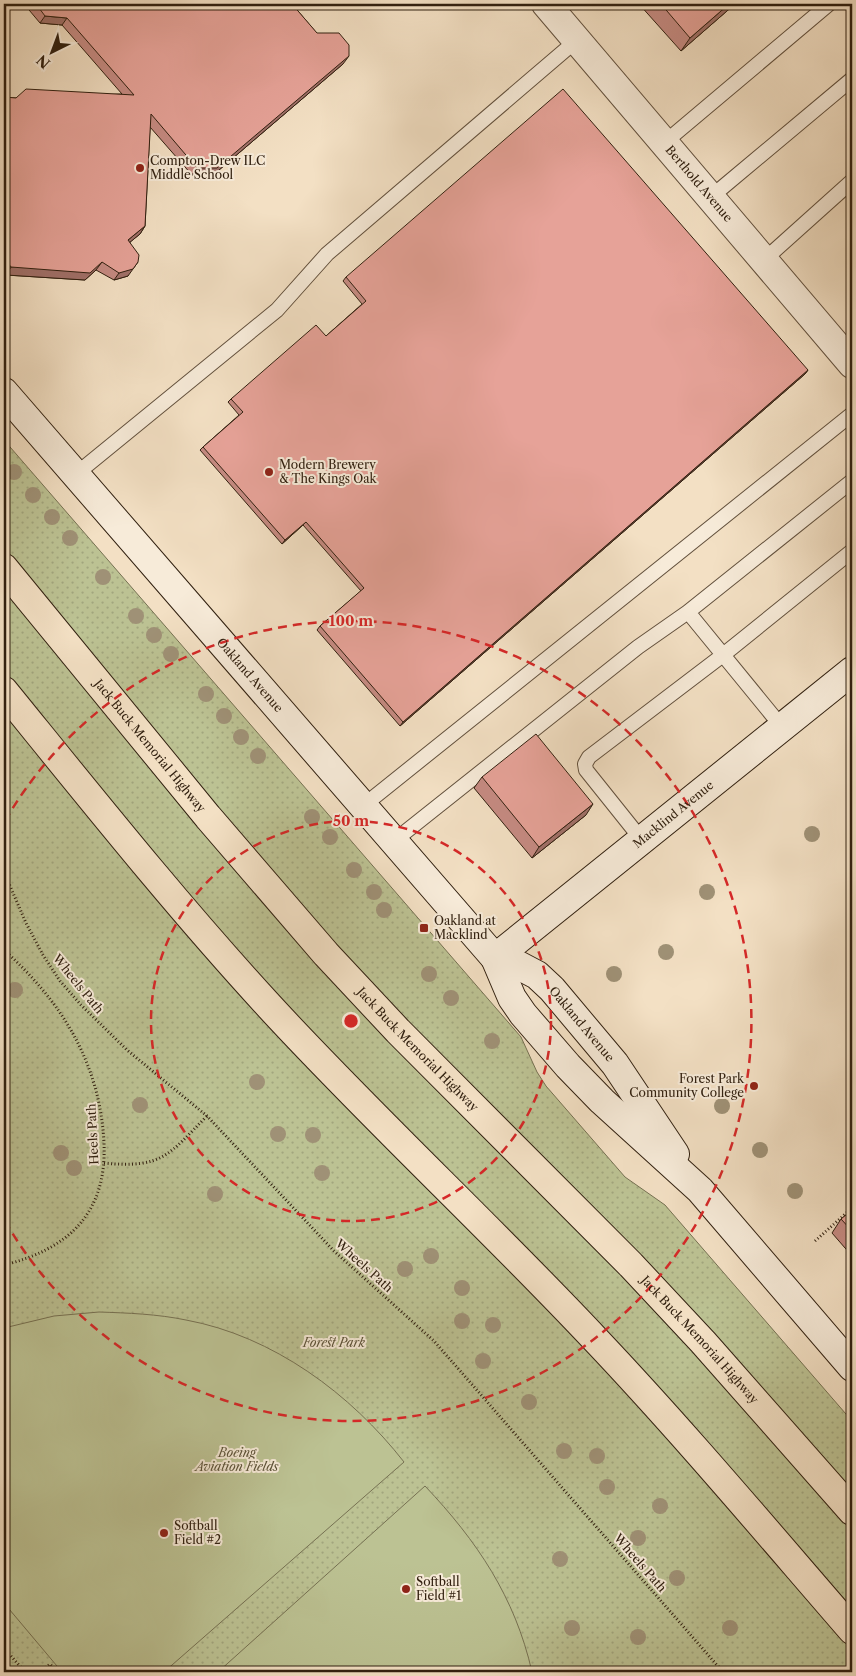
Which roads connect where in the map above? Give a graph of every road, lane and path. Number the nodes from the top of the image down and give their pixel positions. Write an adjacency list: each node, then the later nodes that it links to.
1 (546, 4): 3 (street, Berthold Avenue)
2 (829, 4): 5 (lane)
3 (577, 40): 5 (street, Berthold Avenue); 12 (lane)
4 (852, 79): 7 (lane)
5 (664, 143): 7 (street, Berthold Avenue)
6 (852, 181): 8 (lane)
7 (711, 197): 8 (street, Berthold Avenue)
8 (764, 260): 9 (street, Berthold Avenue)
9 (852, 364)
10 (4, 392): 12 (street, Oakland Avenue)
11 (852, 414): 21 (lane)
12 (75, 475): 21 (street, Oakland Avenue)
13 (852, 481): 16 (lane)
14 (852, 551): 17 (lane)
15 (4, 568): 36 (highway, Jack Buck Memorial Highway)
16 (688, 612): 17 (lane); 23 (lane)
17 (723, 655): 20 (lane); 22 (lane)
18 (852, 671): 20 (street, Macklind Avenue)
19 (4, 691): 37 (highway)
20 (782, 728): 22 (street, Macklind Avenue)
21 (363, 806): 23 (street, Oakland Avenue)
22 (642, 840): 26 (street, Macklind Avenue)
23 (394, 841): 26 (street, Oakland Avenue)
24 (4, 872): 27 (path, Wheels Path)
25 (4, 950): 28 (path, Heels Path)
26 (495, 958): 29 (street, Oakland Avenue); 29 (street, Oakland Avenue)
27 (207, 1116): 28 (path); 42 (path, Wheels Path)
28 (104, 1163): 34 (path, Heels Path)
29 (700, 1190): 35 (street, Oakland Avenue)
30 (852, 1208): 33 (path)
31 (9, 1217): 32 (path)
32 (4, 1224)
33 (815, 1241)
34 (4, 1266)
35 (852, 1367)
36 (852, 1511)
37 (852, 1630)
38 (4, 1648): 39 (path)
39 (25, 1672)
40 (40, 1672): 41 (path)
41 (57, 1672)
42 (723, 1672)

